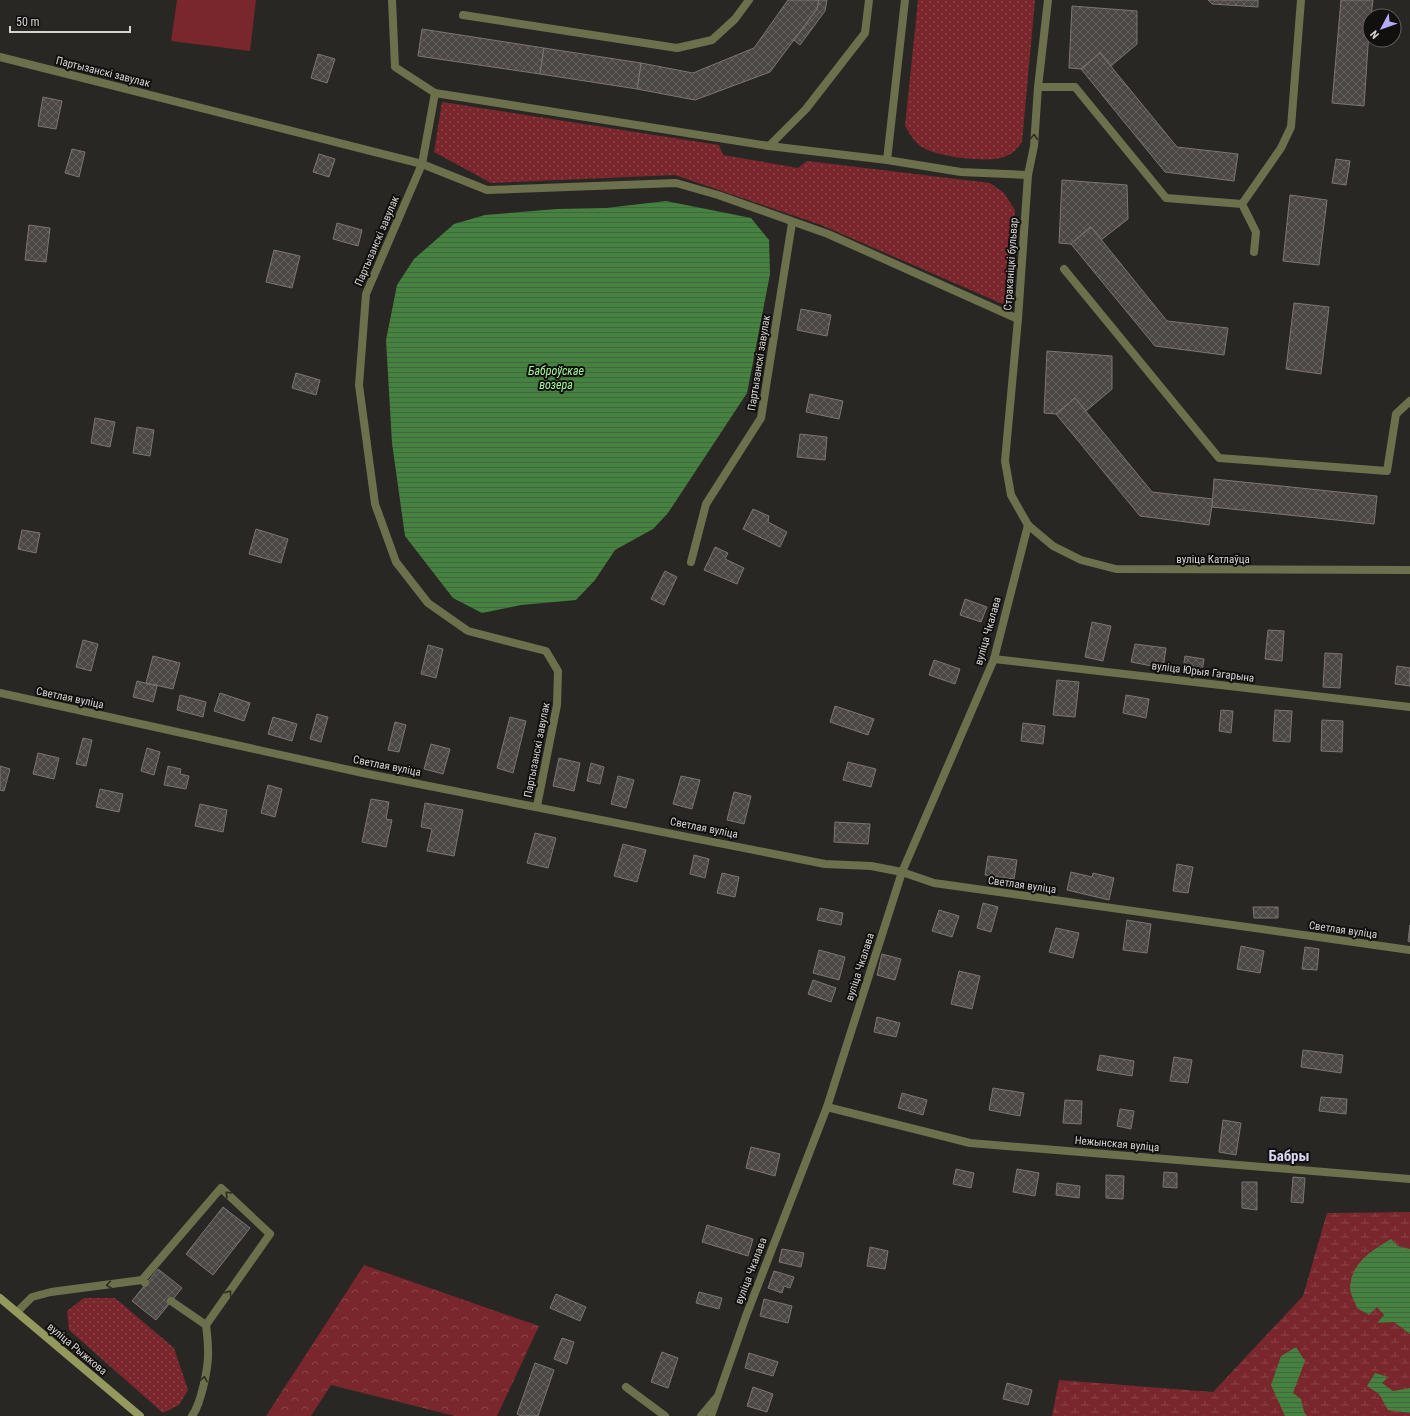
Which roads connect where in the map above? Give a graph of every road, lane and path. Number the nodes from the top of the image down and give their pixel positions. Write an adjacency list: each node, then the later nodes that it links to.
1 (392, 0): 10 (street)
2 (749, 0): 7 (street)
3 (869, 0): 11 (street)
4 (905, 0): 12 (street)
5 (1048, 0): 9 (street, Страканіцкі бульвар)
6 (1301, 0): 15 (street)
7 (463, 14)
8 (0, 57): 13 (street, Партызанскі завулак)
9 (1038, 87): 14 (street, Страканіцкі бульвар, one-way to 9); 15 (street)
10 (435, 93): 11 (street); 13 (street)
11 (769, 146): 12 (street)
12 (887, 160): 14 (street)
13 (422, 164): 16 (street); 27 (street, Партызанскі завулак)
14 (1028, 175): 19 (street, Страканіцкі бульвар)
15 (1242, 204): 17 (street)
16 (792, 223): 19 (street); 22 (street, Партызанскі завулак)
17 (1254, 252)
18 (1064, 269): 20 (street)
19 (1018, 319): 21 (street, Страканіцкі бульвар)
20 (1410, 400)
21 (1028, 524): 23 (street, вуліца Катлаўца); 24 (street, вуліца Чкалава)
22 (691, 562)
23 (1410, 570)
24 (994, 659): 26 (street, вуліца Юрыя Гагарына); 28 (street, вуліца Чкалава)
25 (0, 694): 27 (street, Светлая вуліца)
26 (1410, 706)
27 (537, 806): 28 (street, Светлая вуліца)
28 (902, 872): 29 (street, Светлая вуліца); 30 (street, вуліца Чкалава)
29 (1410, 950)
30 (827, 1107): 31 (street, Нежынская вуліца); 37 (street, вуліца Чкалава)
31 (1410, 1179)
32 (0, 1298): 34 (main road, вуліца Рыжкова)
33 (171, 1301): 35 (street)
34 (17, 1312): 35 (street, one-way to 34); 38 (main road, вуліца Рыжкова)
35 (206, 1325): 39 (street, one-way to 35)
36 (626, 1387): 40 (street)
37 (717, 1397): 41 (street); 42 (street, вуліца Чкалава)
38 (140, 1416)
39 (192, 1416)
40 (665, 1416)
41 (701, 1416)
42 (711, 1416)

